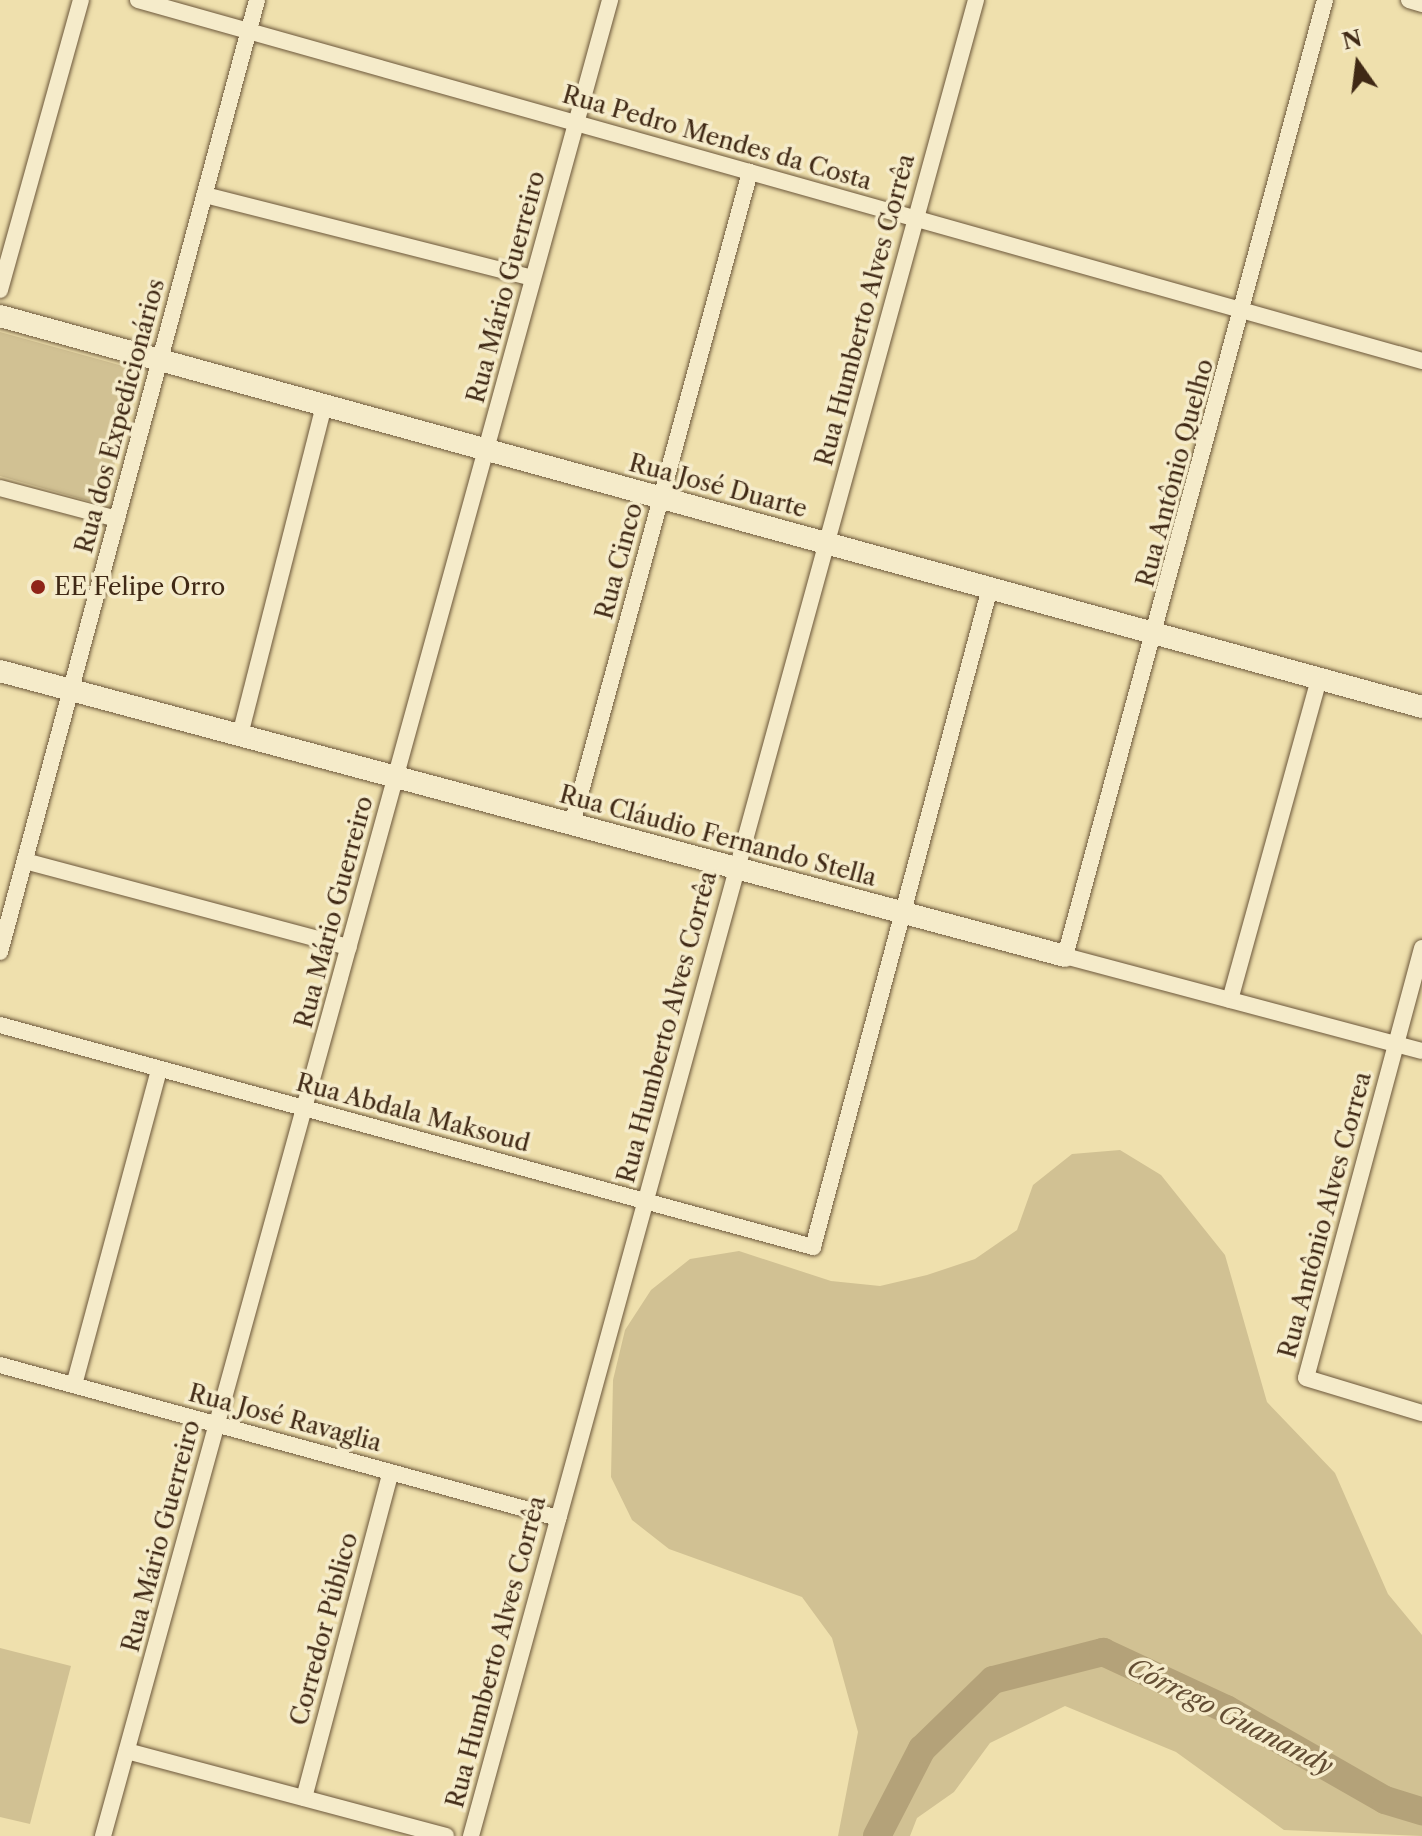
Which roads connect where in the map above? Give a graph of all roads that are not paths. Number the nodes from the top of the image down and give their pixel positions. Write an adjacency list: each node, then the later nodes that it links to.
1 (81, 0): 15 (street)
2 (138, 0): 9 (street, Rua Pedro Mendes da Costa)
3 (257, 0): 9 (street, Rua dos Expedicionários)
4 (610, 0): 10 (street, Rua Mário Guerreiro)
5 (976, 0): 13 (street, Rua Humberto Alves Corrêa)
6 (1325, 0): 16 (street, Rua Antônio Quelho)
7 (1409, 0): 8 (street)
8 (1422, 4)
9 (249, 31): 10 (street, Rua Pedro Mendes da Costa); 12 (street, Rua dos Expedicionários)
10 (576, 123): 11 (street, Rua Pedro Mendes da Costa); 14 (street, Rua Mário Guerreiro)
11 (750, 172): 13 (street, Rua Pedro Mendes da Costa); 23 (street, Rua Cinco)
12 (205, 195): 14 (street); 18 (street, Rua dos Expedicionários)
13 (915, 219): 16 (street, Rua Pedro Mendes da Costa); 25 (street, Rua Humberto Alves Corrêa)
14 (533, 278): 21 (street, Rua Mário Guerreiro)
15 (0, 290)
16 (1243, 311): 19 (street, Rua Pedro Mendes da Costa); 27 (street, Rua Antônio Quelho)
17 (0, 316): 18 (street, Rua José Duarte)
18 (160, 359): 20 (street, Rua José Duarte); 24 (street, Rua dos Expedicionários)
19 (1422, 361)
20 (324, 405): 21 (street, Rua José Duarte); 32 (street)
21 (486, 449): 23 (street, Rua José Duarte); 33 (street, Rua Mário Guerreiro)
22 (0, 488): 24 (street)
23 (662, 498): 25 (street, Rua José Duarte); 34 (street, Rua Cinco)
24 (117, 519): 30 (street, Rua dos Expedicionários)
25 (826, 543): 26 (street, Rua José Duarte); 36 (street, Rua Humberto Alves Corrêa)
26 (990, 588): 27 (street, Rua José Duarte); 37 (street)
27 (1157, 634): 29 (street, Rua José Duarte); 41 (street, Rua Antônio Quelho)
28 (0, 671): 30 (street, Rua Cláudio Fernando Stella)
29 (1319, 679): 31 (street, Rua José Duarte); 42 (street)
30 (71, 690): 32 (street, Rua Cláudio Fernando Stella); 35 (street, Rua dos Expedicionários)
31 (1422, 707)
32 (240, 735): 33 (street, Rua Cláudio Fernando Stella)
33 (396, 776): 34 (street, Rua Cláudio Fernando Stella); 38 (street, Rua Mário Guerreiro)
34 (572, 824): 36 (street, Rua Cláudio Fernando Stella)
35 (25, 861): 38 (street); 40 (street, Rua dos Expedicionários)
36 (736, 868): 37 (street, Rua Cláudio Fernando Stella); 48 (street, Rua Humberto Alves Corrêa)
37 (901, 912): 41 (street, Rua Cláudio Fernando Stella); 48 (street, Rua Abdala Maksoud)
38 (349, 947): 47 (street, Rua Mário Guerreiro)
39 (1422, 948): 44 (street, Rua Antônio Alves Correa)
40 (0, 952)
41 (1065, 956): 42 (street, Rua Cláudio Fernando Stella)
42 (1230, 1000): 44 (street, Rua Cláudio Fernando Stella)
43 (0, 1025): 46 (street, Rua Abdala Maksoud)
44 (1396, 1044): 45 (street, Rua Cláudio Fernando Stella); 51 (street, Rua Antônio Alves Correa)
45 (1422, 1051)
46 (159, 1069): 47 (street, Rua Abdala Maksoud); 50 (street)
47 (304, 1108): 48 (street, Rua Abdala Maksoud); 52 (street, Rua Mário Guerreiro)
48 (643, 1201): 54 (street, Rua Humberto Alves Corrêa)
49 (0, 1365): 50 (street, Rua José Ravaglia)
50 (74, 1385): 52 (street, Rua José Ravaglia)
51 (1422, 1413)
52 (217, 1424): 53 (street, Rua José Ravaglia); 55 (street, Rua Mário Guerreiro)
53 (391, 1472): 54 (street, Rua José Ravaglia); 56 (street, Corredor Público)
54 (558, 1518): 59 (street, Rua Humberto Alves Corrêa)
55 (127, 1751): 56 (street); 57 (street, Rua Mário Guerreiro)
56 (304, 1798): 58 (street)
57 (103, 1836)
58 (446, 1836)
59 (471, 1836)

